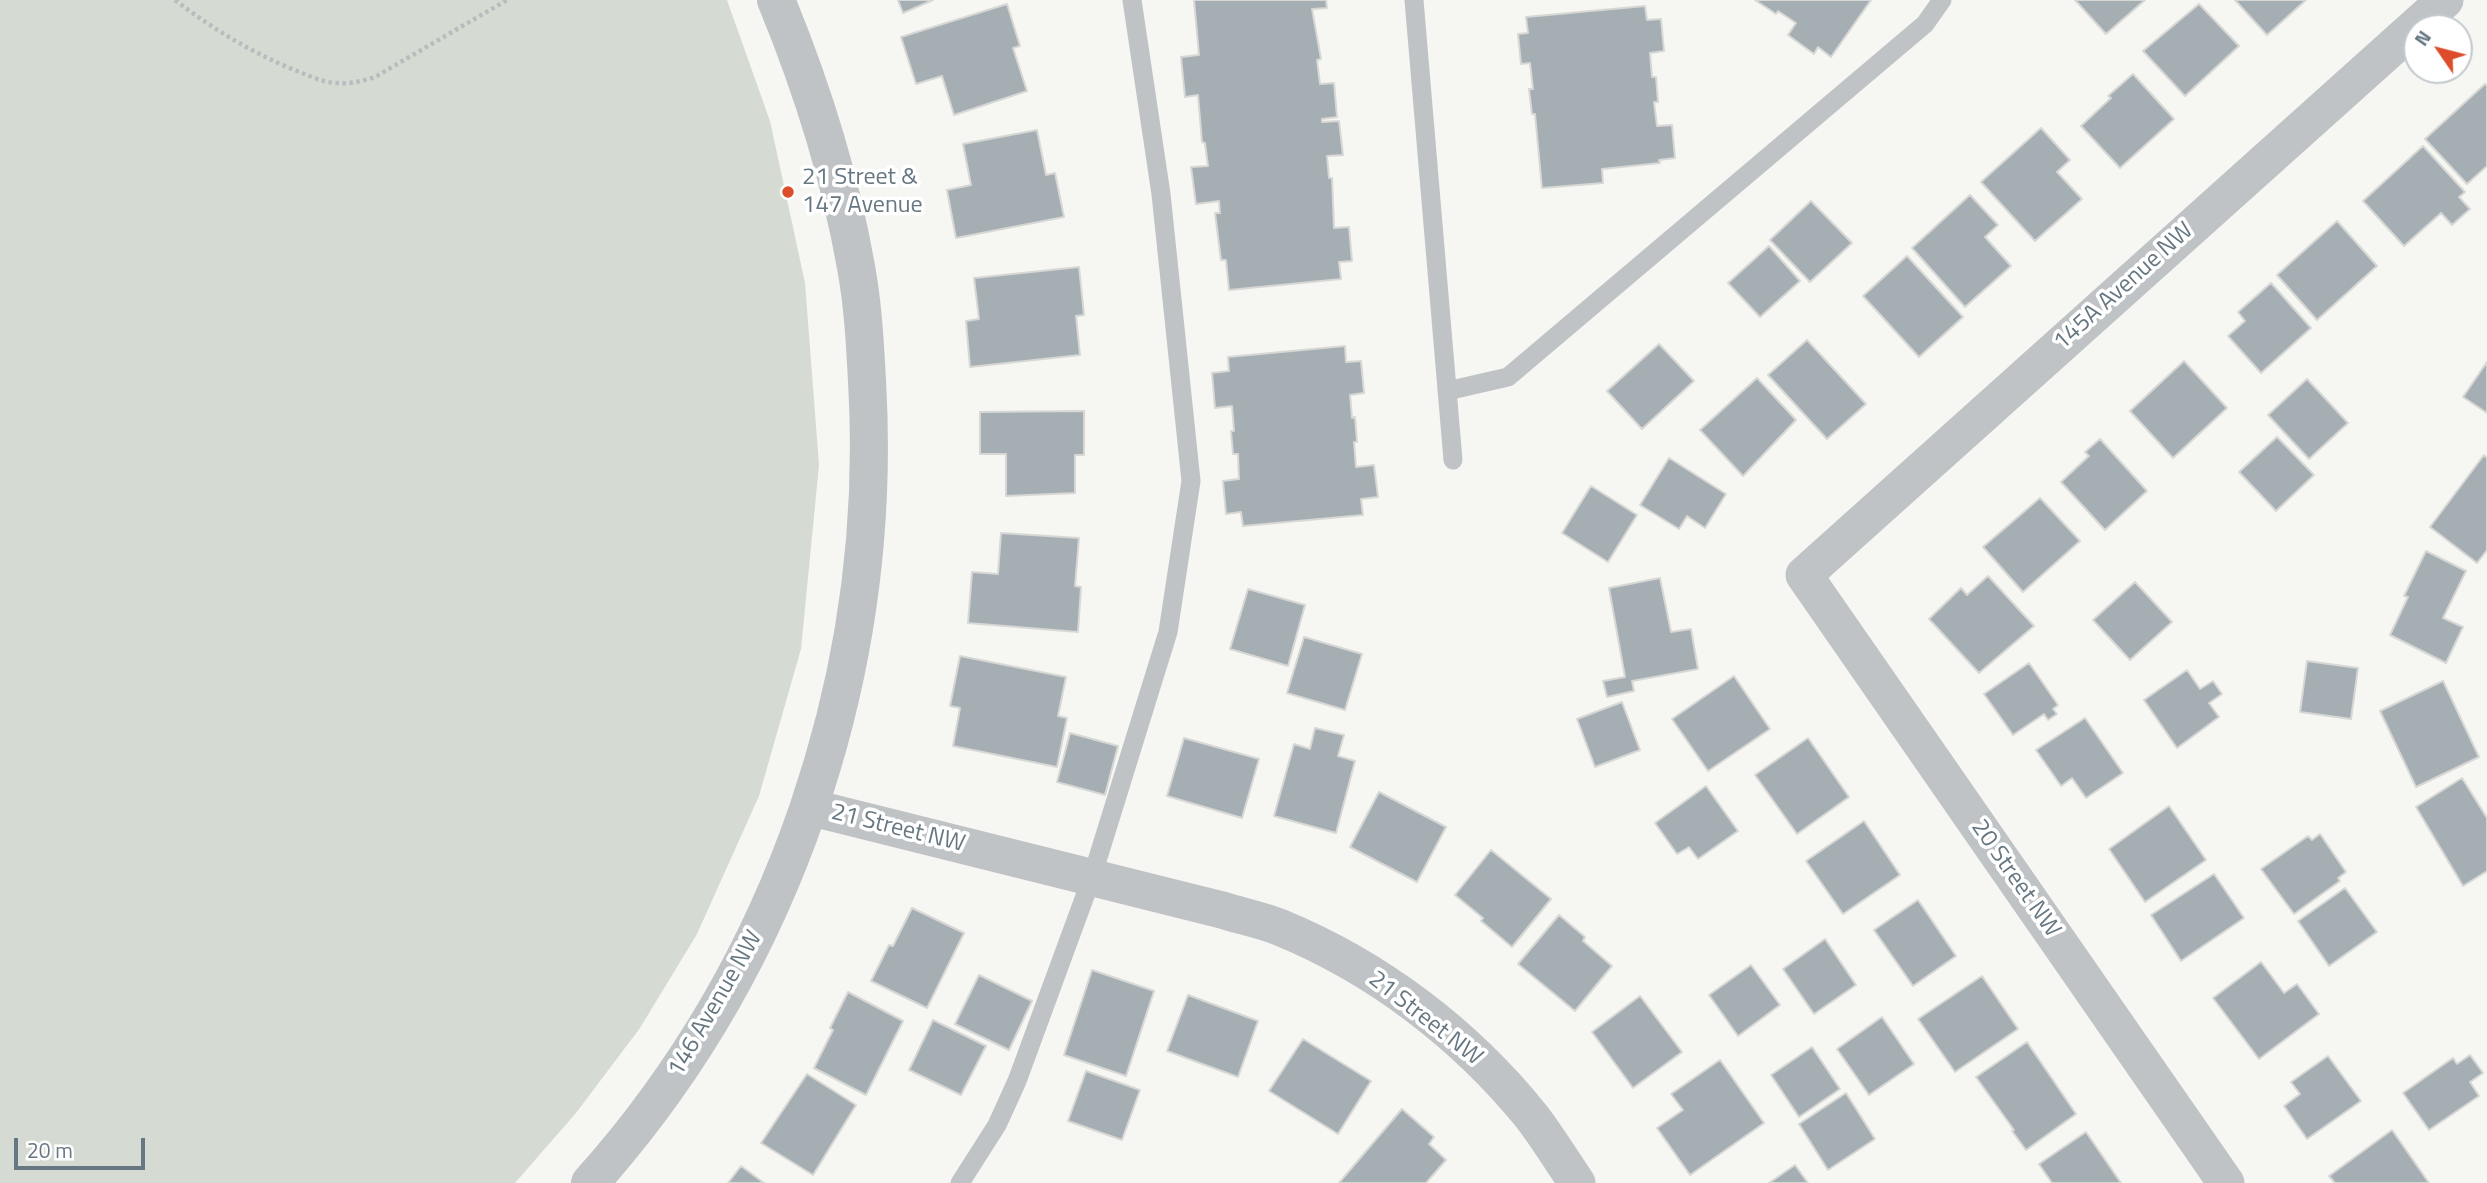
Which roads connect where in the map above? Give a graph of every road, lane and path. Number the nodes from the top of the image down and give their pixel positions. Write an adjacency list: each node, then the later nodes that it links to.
1 (174, 0): 2 (path)
2 (507, 0)
3 (776, 0): 11 (street, 21 Street NW)
4 (1132, 0): 12 (lane)
5 (1414, 0): 8 (lane)
6 (1942, 0): 8 (lane)
7 (2445, 0): 10 (street, 145A Avenue NW)
8 (1447, 391): 9 (lane)
9 (1453, 460)
10 (1804, 575): 16 (street, 20 Street NW)
11 (809, 807): 12 (street, 21 Street NW); 13 (street, 146 Avenue NW)
12 (1092, 877): 14 (lane); 15 (street, 21 Street NW)
13 (590, 1183)
14 (960, 1183)
15 (1577, 1183)
16 (2226, 1183)

